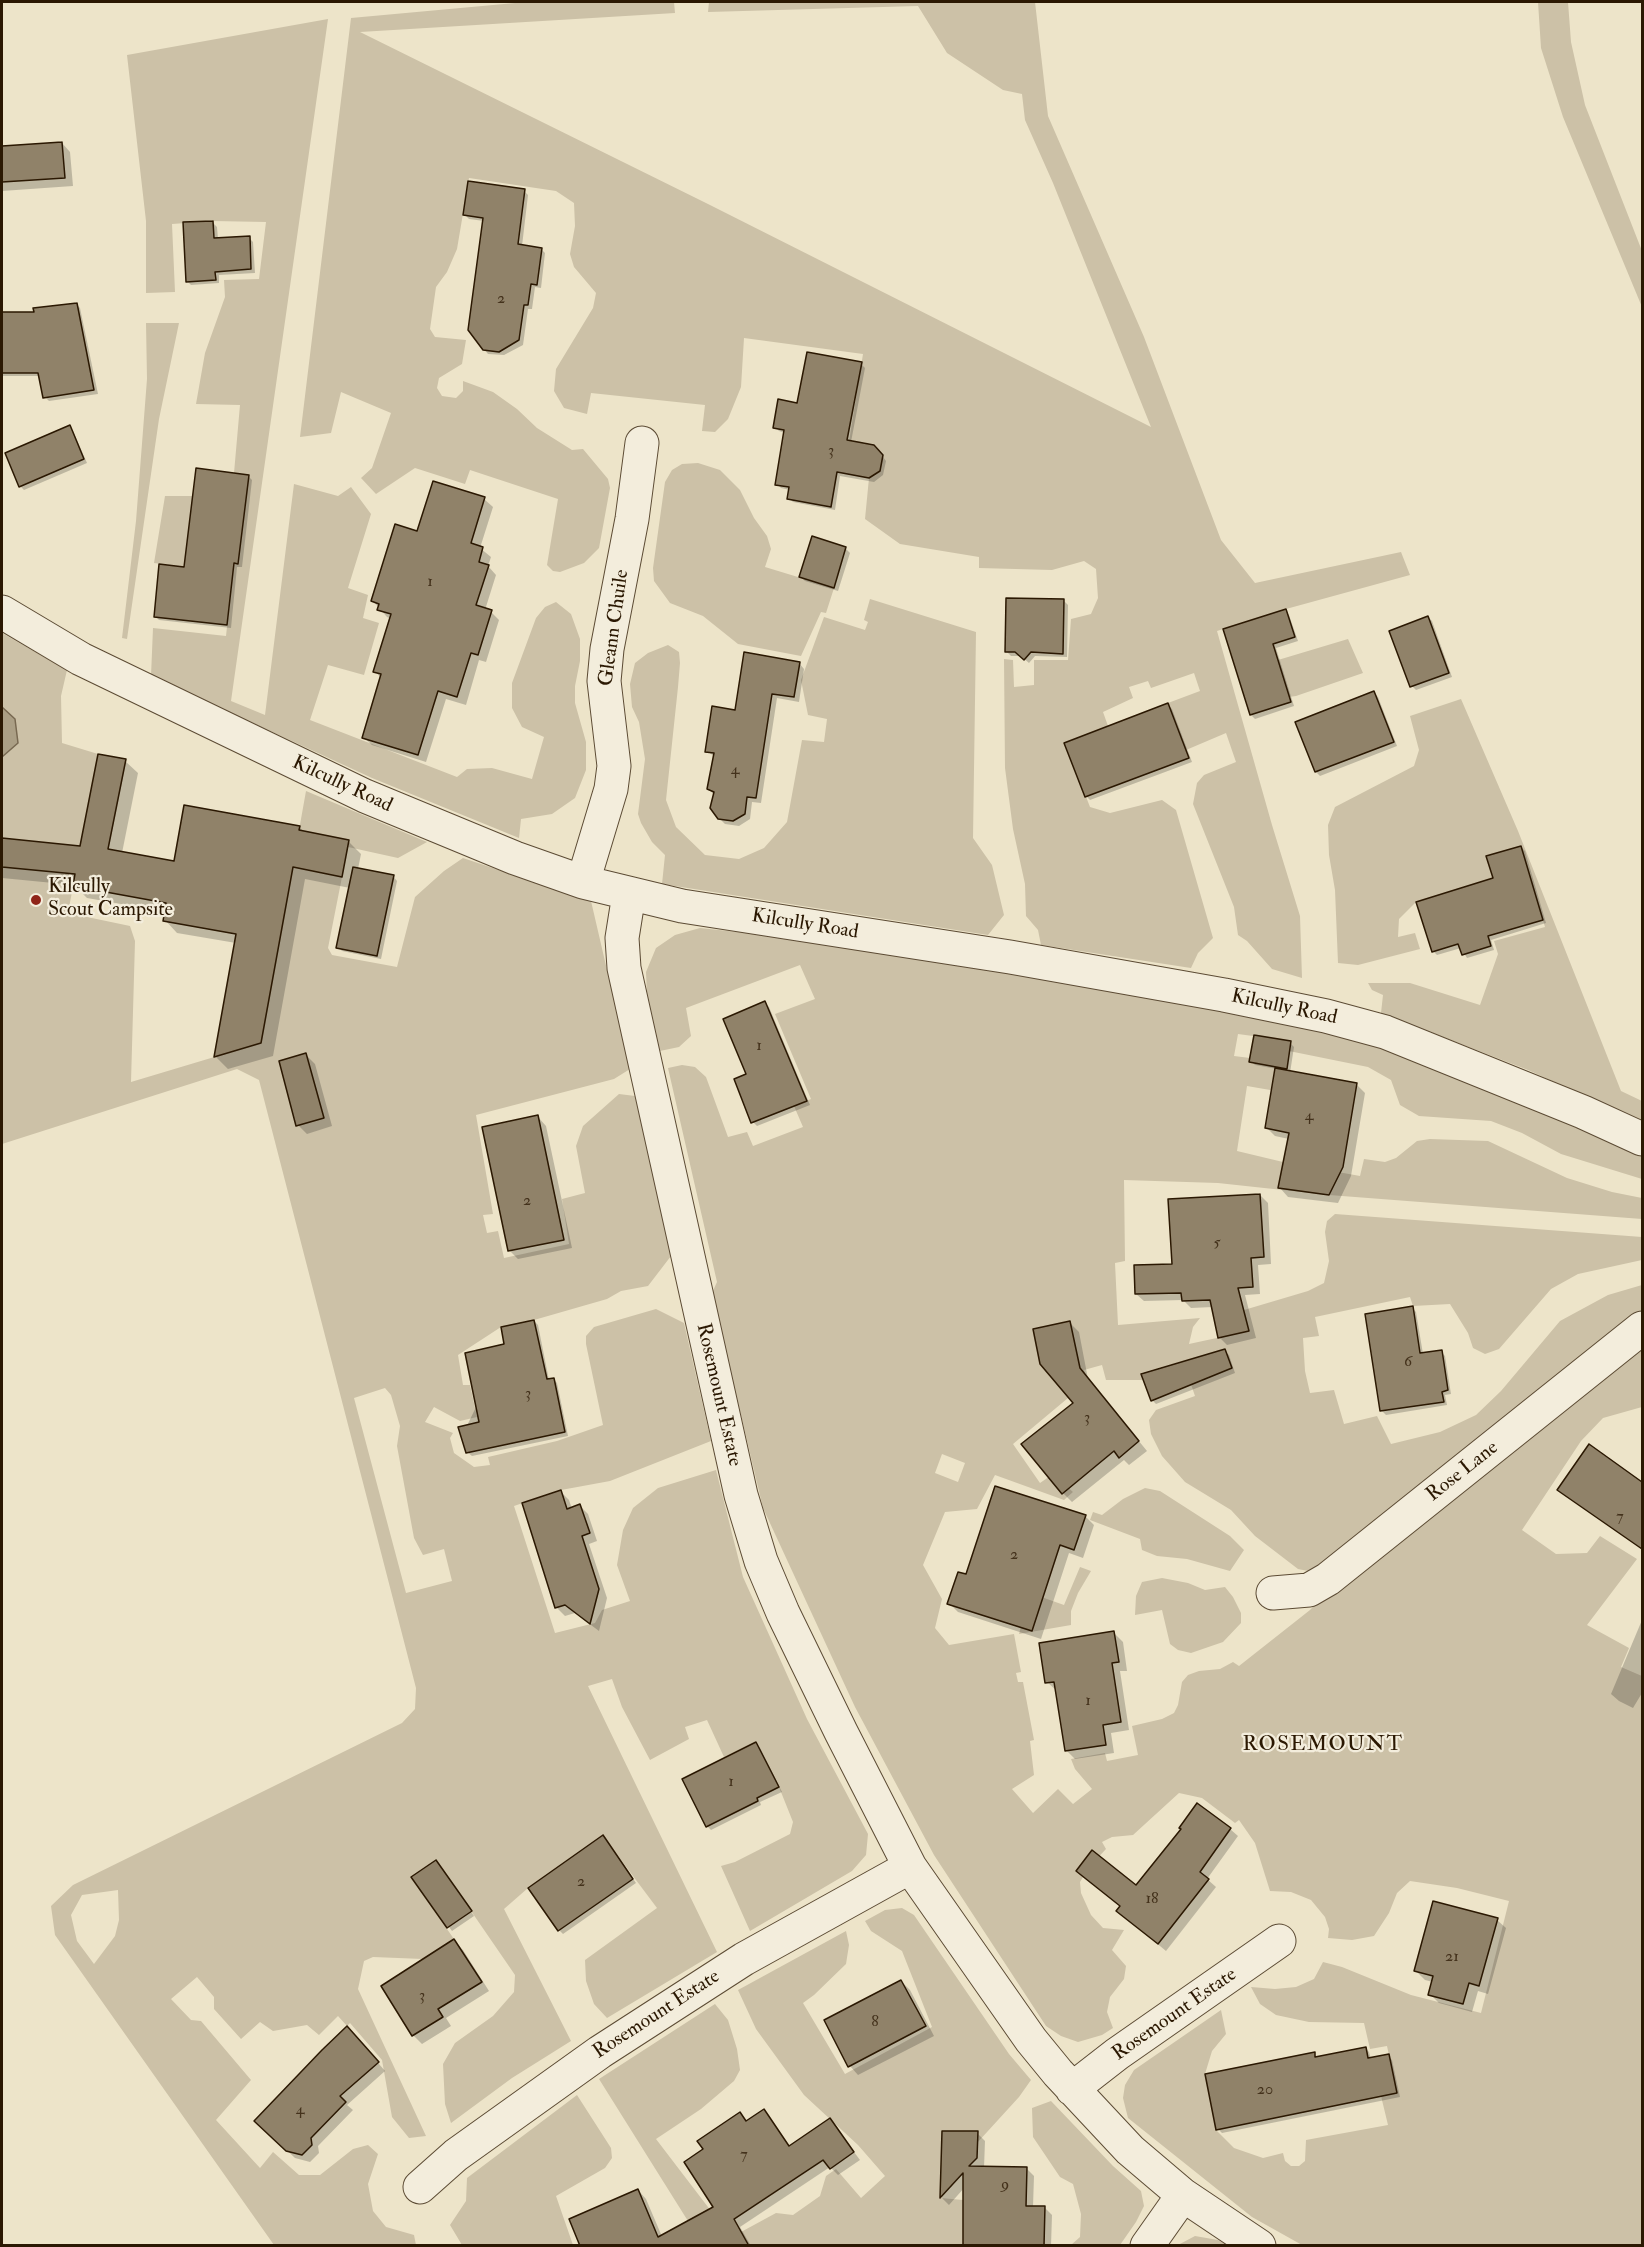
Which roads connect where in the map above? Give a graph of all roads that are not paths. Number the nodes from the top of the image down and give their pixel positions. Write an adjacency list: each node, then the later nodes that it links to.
1 (642, 443): 3 (street, Gleann Chuile)
2 (2, 612): 3 (street, Kilcully Road)
3 (583, 882): 4 (street, Kilcully Road)
4 (629, 894): 5 (street, Kilcully Road); 8 (street, Rosemount Estate)
5 (1642, 1139)
6 (1642, 1328): 7 (street, Rose Lane)
7 (1273, 1593)
8 (910, 1867): 10 (street, Rosemount Estate); 11 (street, Rosemount Estate)
9 (1279, 1941): 10 (street, Rosemount Estate)
10 (1072, 2089): 12 (street, Rosemount Estate)
11 (420, 2187)
12 (1183, 2194): 13 (street); 14 (street, Rosemount Estate)
13 (1148, 2246)
14 (1259, 2246)

